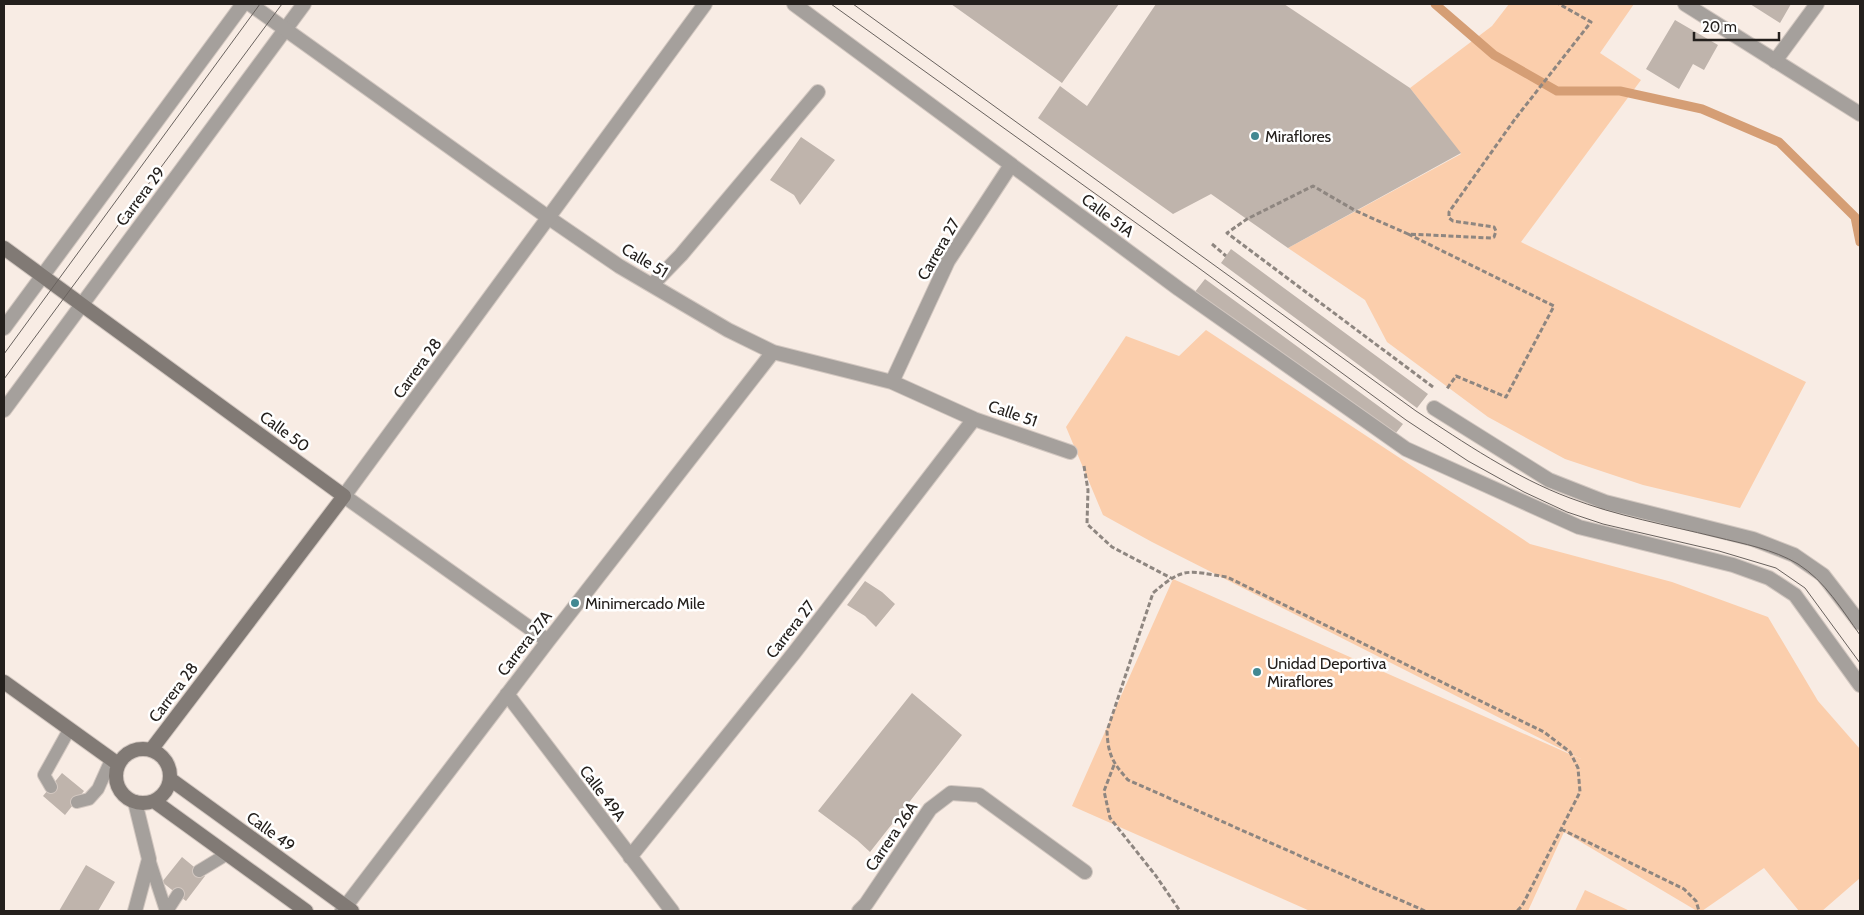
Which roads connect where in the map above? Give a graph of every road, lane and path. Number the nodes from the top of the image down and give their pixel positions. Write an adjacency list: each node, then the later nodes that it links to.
1 (243, 4): 19 (street, Carrera 29)
2 (250, 4): 9 (street, Calle 51)
3 (304, 4): 9 (street, Carrera 29)
4 (705, 4): 14 (street, Carrera 28)
5 (794, 4): 13 (street, Calle 51A)
6 (1559, 4): 15 (path)
7 (1685, 4): 10 (street)
8 (1817, 4): 10 (street)
9 (285, 29): 14 (street, Calle 51); 21 (street, Carrera 29)
10 (1775, 62): 12 (street)
11 (818, 92): 20 (street)
12 (1860, 114)
13 (1011, 165): 24 (street, Carrera 27); 36 (street, Calle 51A)
14 (550, 218): 20 (street, Calle 51); 31 (street, Carrera 28)
15 (1408, 234): 25 (path); 26 (path)
16 (1212, 244): 18 (path)
17 (4, 248): 19 (main road, Calle 50)
18 (1226, 256)
19 (42, 276): 21 (main road, Calle 50); 22 (street, Carrera 29)
20 (652, 285): 23 (street, Calle 51)
21 (82, 304): 28 (street, Carrera 29); 31 (main road, Calle 50)
22 (4, 328)
23 (773, 352): 24 (street, Calle 51); 34 (street, Carrera 27A)
24 (892, 382): 29 (street, Calle 51)
25 (1436, 389)
26 (1443, 395)
27 (1434, 408): 33 (street)
28 (4, 410)
29 (974, 419): 30 (street, Calle 51); 49 (street, Carrera 27)
30 (1070, 452): 32 (path)
31 (344, 496): 34 (street, Calle 50); 39 (main road, Carrera 28)
32 (1171, 578): 41 (path); 47 (path)
33 (1860, 624)
34 (548, 642): 37 (street, Carrera 27A)
35 (4, 682): 38 (main road)
36 (1860, 685)
37 (507, 694): 49 (street, Calle 49A); 54 (street, Carrera 27A)
38 (69, 730): 40 (main road); 43 (lane)
39 (151, 750): 40 (main road); 42 (main road)
40 (115, 762): 45 (lane); 46 (main road)
41 (1114, 765): 60 (path); 61 (path)
42 (170, 779): 44 (main road); 54 (main road, Calle 49)
43 (51, 787)
44 (154, 801): 46 (main road); 48 (main road)
45 (77, 802)
46 (135, 802): 50 (street)
47 (1560, 830): 62 (path); 63 (path)
48 (228, 854): 51 (lane); 57 (main road)
49 (630, 858): 58 (street, Calle 49A)
50 (149, 859): 55 (street); 56 (lane)
51 (199, 870)
52 (1085, 872): 59 (street, Carrera 26A)
53 (178, 894): 56 (lane)
54 (347, 910)
55 (135, 911)
56 (166, 911)
57 (306, 911)
58 (672, 911)
59 (860, 911)
60 (1180, 911)
61 (1425, 911)
62 (1517, 911)
63 (1700, 911)

